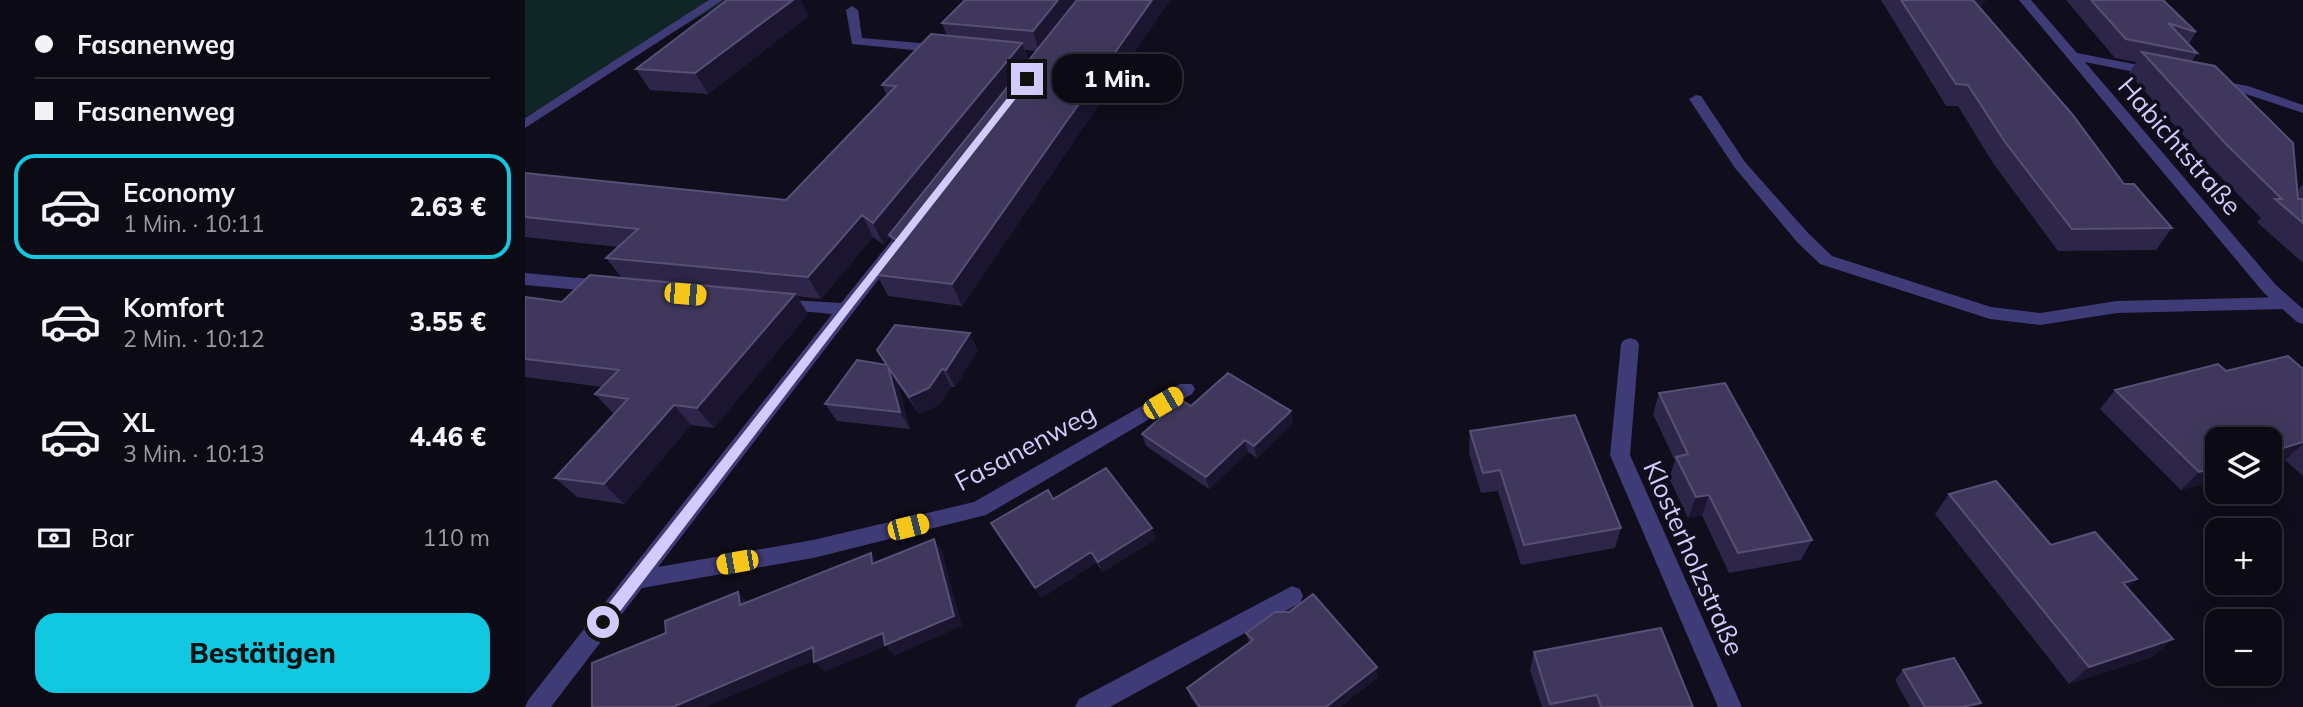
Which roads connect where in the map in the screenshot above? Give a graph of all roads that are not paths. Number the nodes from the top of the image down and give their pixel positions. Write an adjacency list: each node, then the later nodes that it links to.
1 (717, 0): 10 (street)
2 (2025, 0): 5 (street, Habichtstraße)
3 (852, 10): 4 (street)
4 (963, 50)
5 (2071, 56): 6 (street); 15 (street, Habichtstraße)
6 (2163, 74)
7 (2203, 82): 9 (street)
8 (1696, 99): 15 (street)
9 (2303, 109)
10 (525, 124)
11 (919, 215): 16 (street)
12 (525, 279): 13 (street)
13 (622, 288)
14 (761, 301): 16 (street)
15 (2287, 303): 17 (street, Habichtstraße)
16 (845, 309): 20 (street)
17 (2303, 318)
18 (1630, 344): 24 (street, Klosterholzstraße)
19 (1186, 389): 20 (street, Fasanenweg)
20 (636, 580): 22 (street)
21 (1291, 596): 23 (street)
22 (537, 707)
23 (1087, 707)
24 (1730, 707)

